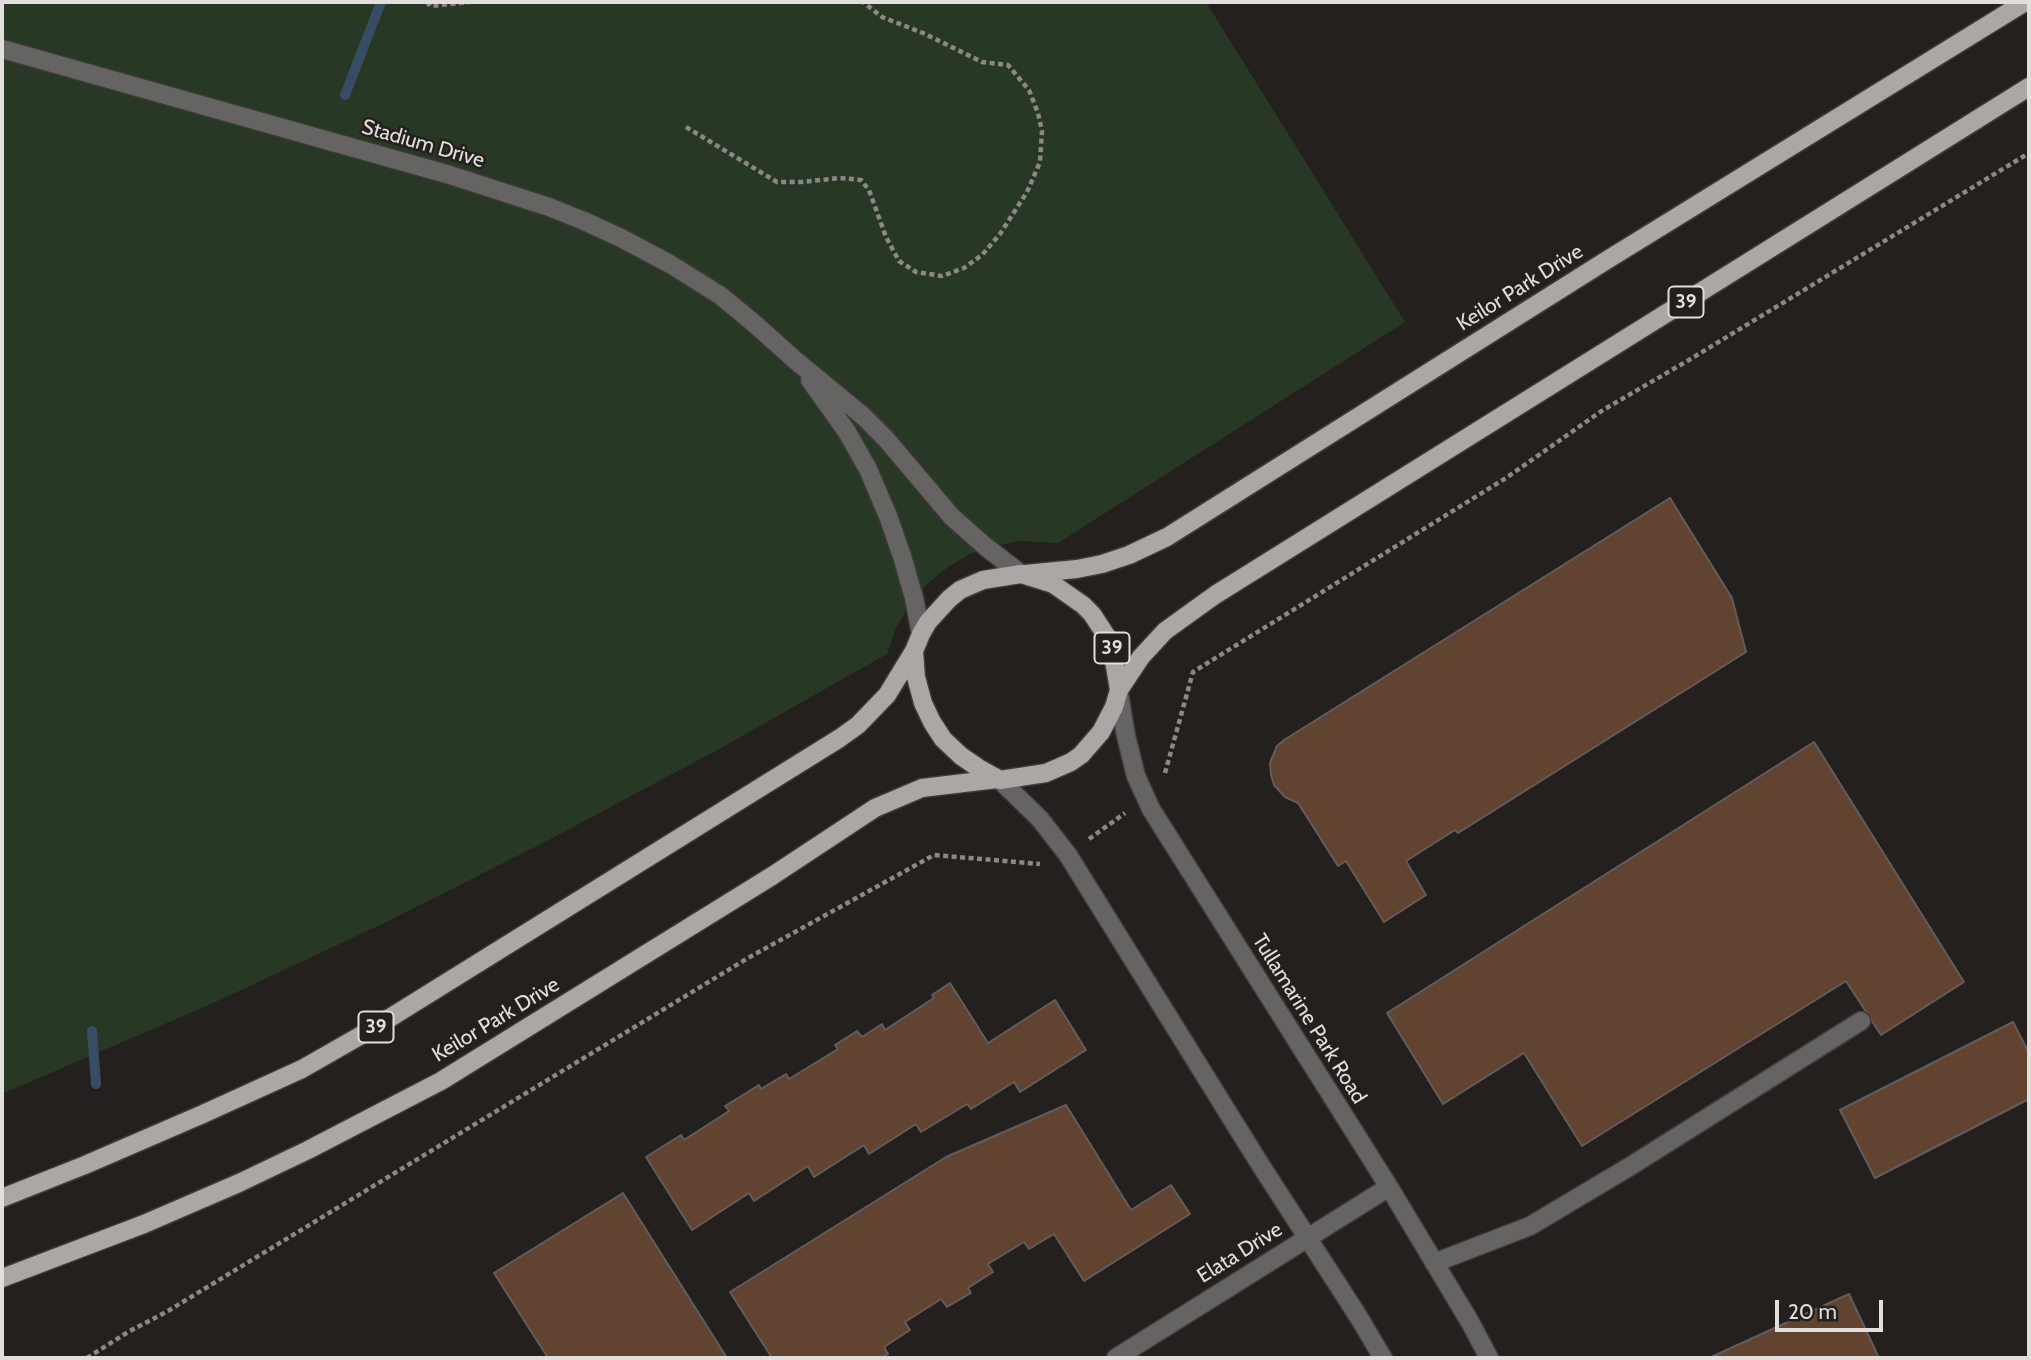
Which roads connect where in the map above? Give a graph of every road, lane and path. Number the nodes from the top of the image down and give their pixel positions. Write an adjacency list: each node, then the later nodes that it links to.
1 (427, 2): 2 (path)
2 (470, 2)
3 (863, 2): 7 (path)
4 (2025, 2): 10 (main road, Keilor Park Drive / 39)
5 (2, 49): 9 (street, Stadium Drive)
6 (2029, 87): 12 (main road, 39)
7 (686, 127)
8 (2029, 153): 14 (path)
9 (795, 360): 10 (street); 11 (street)
10 (1023, 574): 11 (main road, 39); 12 (main road, 39)
11 (917, 643): 13 (main road); 18 (main road, 39)
12 (1119, 692): 13 (main road, 39); 14 (street, Tullamarine Park Road)
13 (998, 779): 15 (street); 21 (main road, Keilor Park Drive / 39)
14 (1146, 799): 15 (path); 17 (street, Tullamarine Park Road)
15 (1068, 855): 19 (street); 22 (path)
16 (1861, 1021): 20 (street)
17 (1388, 1186): 19 (street, Elata Drive); 20 (street, Tullamarine Park Road)
18 (2, 1198)
19 (1309, 1237): 23 (street, Elata Drive); 24 (street)
20 (1434, 1263): 25 (street, Tullamarine Park Road)
21 (2, 1278)
22 (88, 1358)
23 (1116, 1358)
24 (1383, 1358)
25 (1489, 1358)

